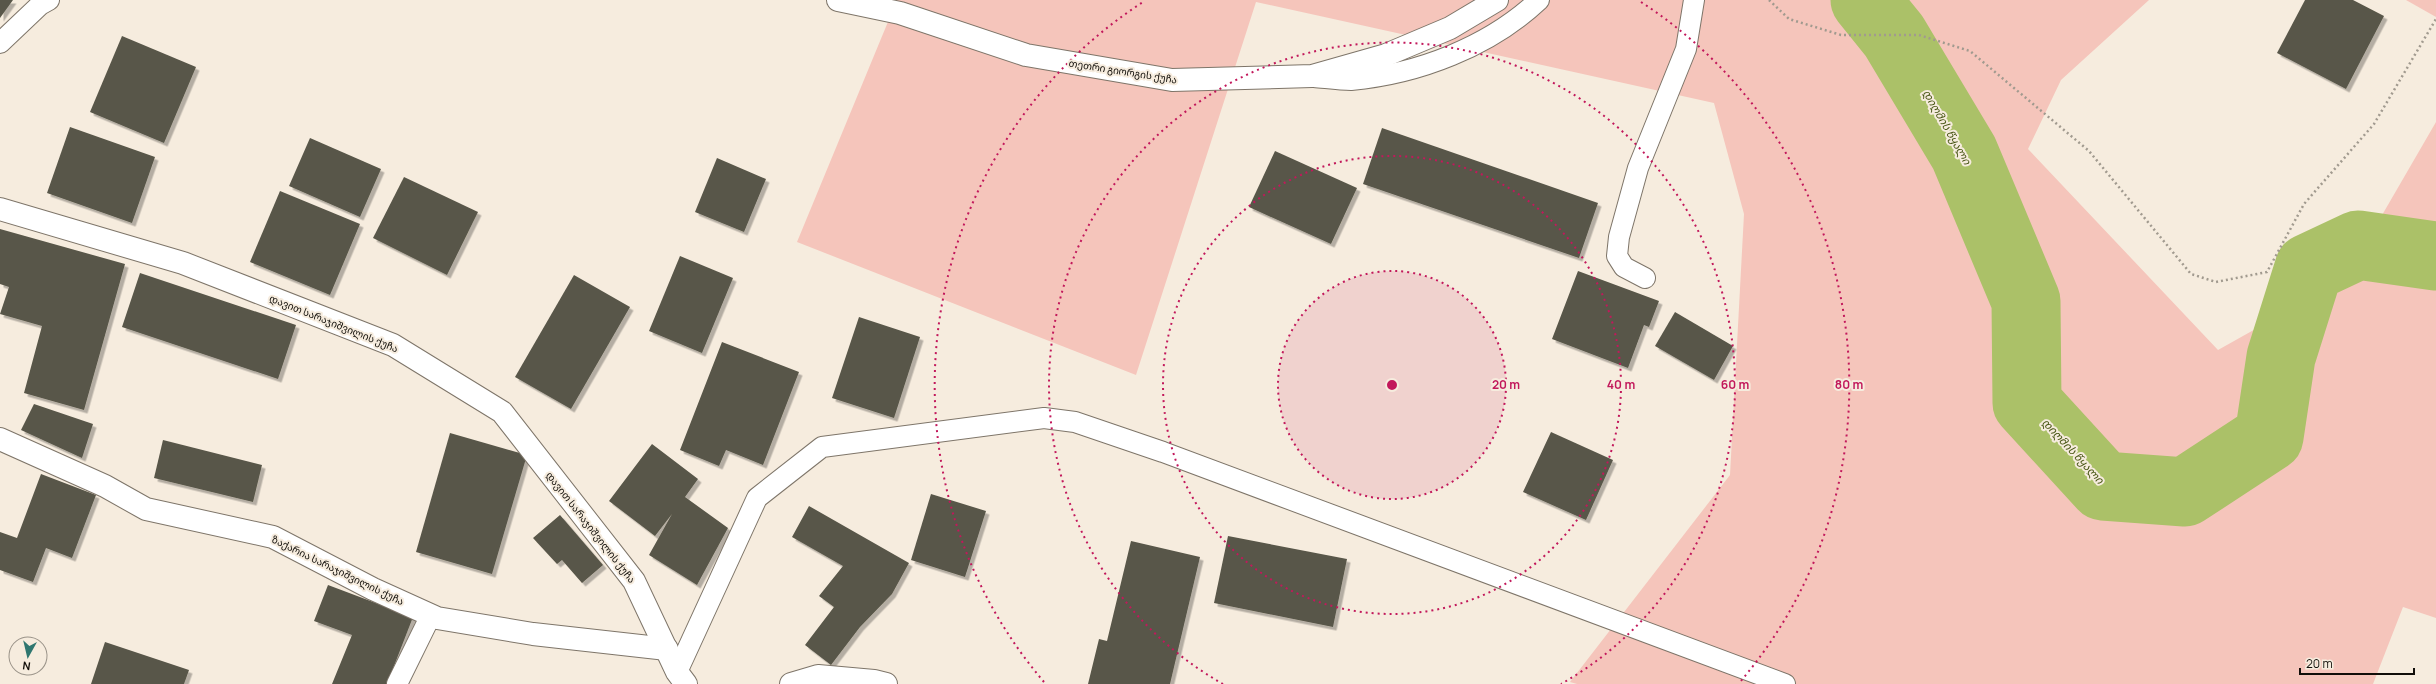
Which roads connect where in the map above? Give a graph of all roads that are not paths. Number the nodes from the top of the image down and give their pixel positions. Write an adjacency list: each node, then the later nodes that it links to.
1 (49, 0): 6 (lane)
2 (838, 0): 7 (street, თეთრი გიორგის ქუჩა)
3 (1497, 0): 7 (street, თეთრი გიორგის ქუჩა)
4 (1539, 0): 7 (lane)
5 (1694, 0): 9 (lane)
6 (0, 43)
7 (1312, 76)
8 (0, 209): 12 (street, დავით სარაჯიშვილის ქუჩა)
9 (1646, 278)
10 (0, 439): 11 (street, ზაქარია სარაჯიშვილის ქუჩა)
11 (431, 615): 12 (street, ზაქარია სარაჯიშვილის ქუჩა); 14 (lane)
12 (667, 649): 13 (street, დავით სარაჯიშვილის ქუჩა)
13 (682, 678): 17 (lane)
14 (397, 684)
15 (791, 684): 16 (street)
16 (886, 684)
17 (1785, 684)

